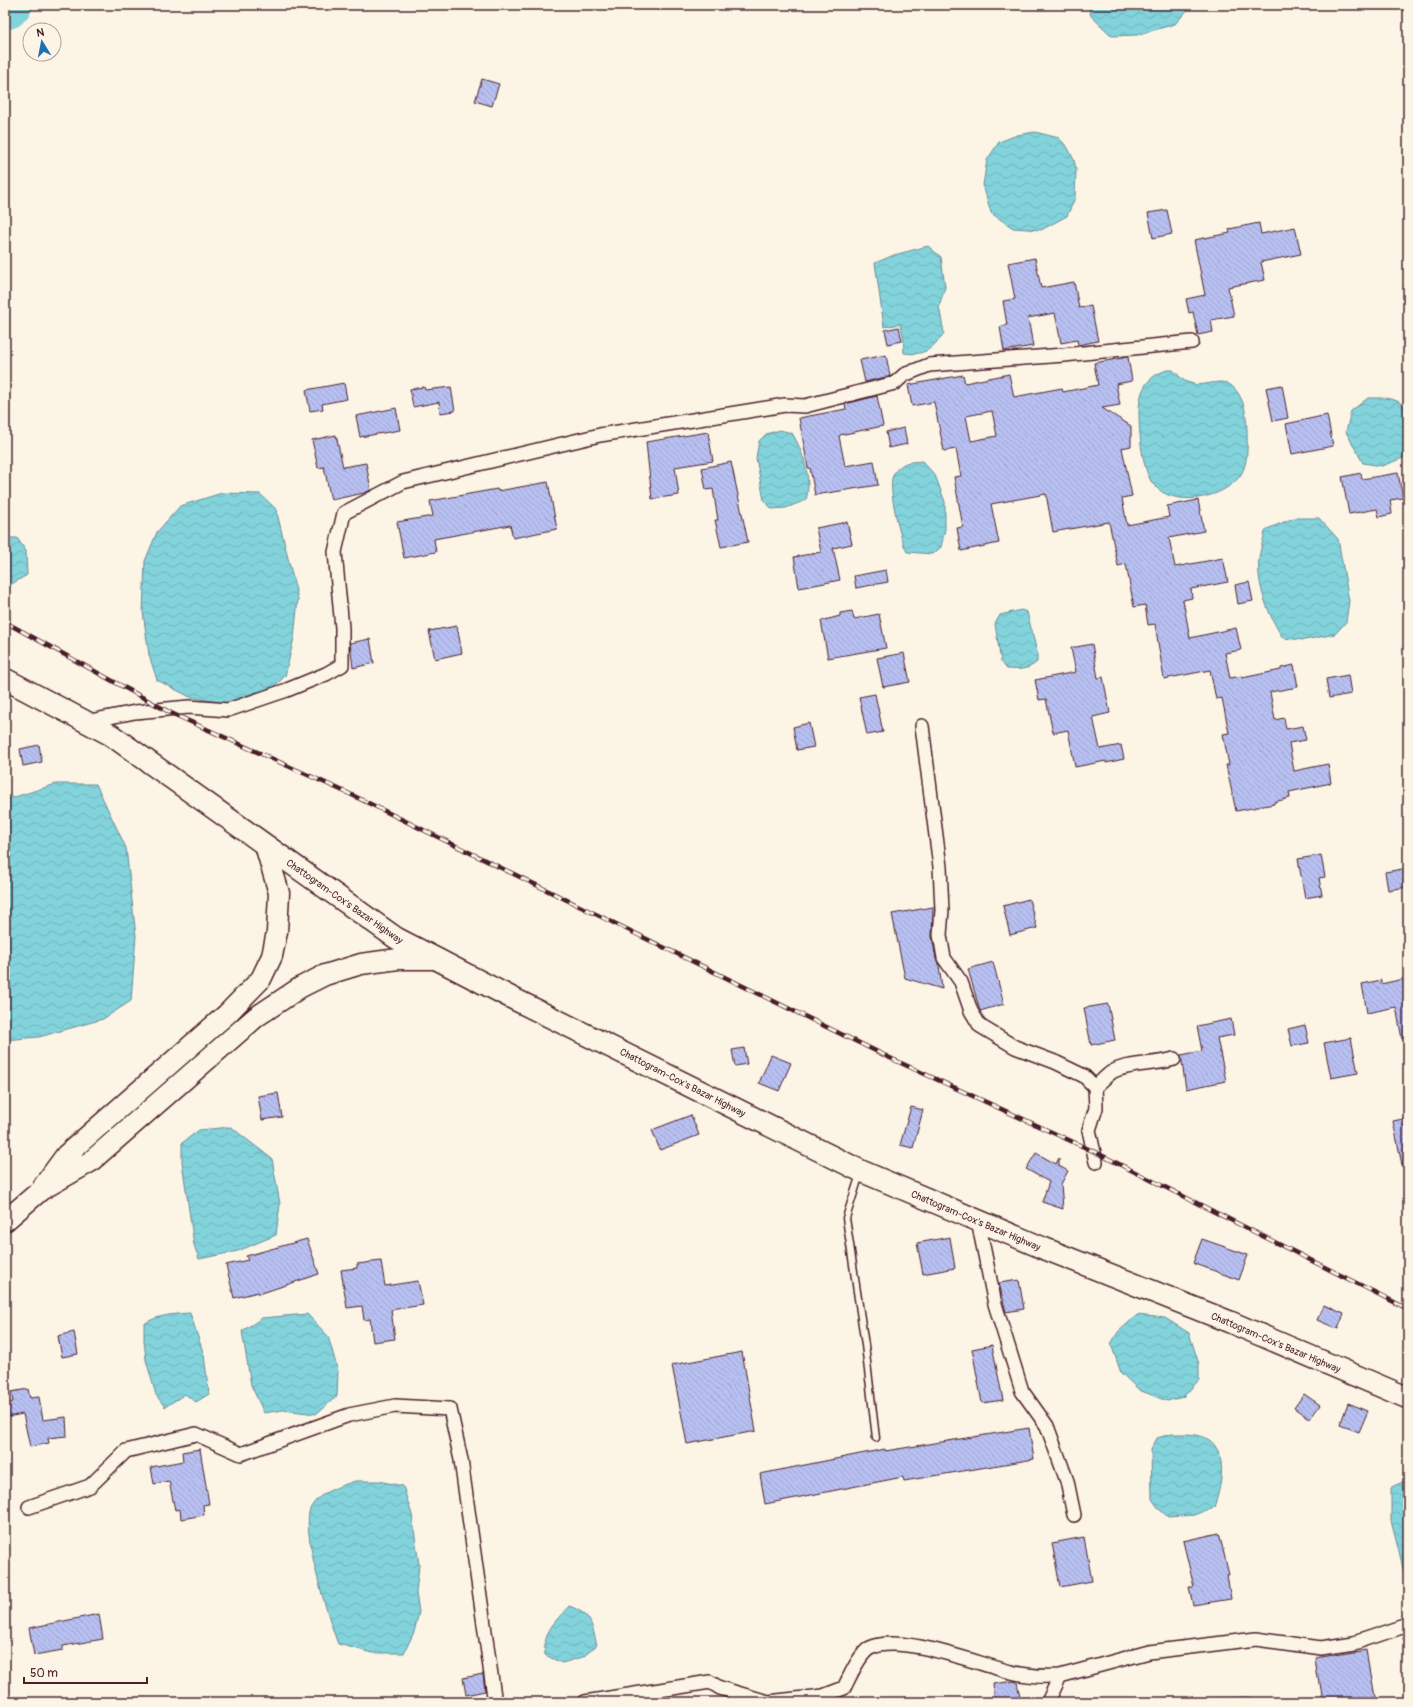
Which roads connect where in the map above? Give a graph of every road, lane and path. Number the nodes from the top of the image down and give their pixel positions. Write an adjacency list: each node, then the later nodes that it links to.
1 (1192, 342): 3 (street)
2 (5, 679): 3 (highway, Chattogram-Cox's Bazar Highway)
3 (85, 722): 5 (highway, Chattogram-Cox's Bazar Highway)
4 (922, 726): 8 (street)
5 (265, 845): 6 (highway, Chattogram-Cox's Bazar Highway); 11 (main road)
6 (437, 959): 10 (highway, Chattogram-Cox's Bazar Highway); 11 (main road)
7 (1174, 1059): 8 (street)
8 (1095, 1086): 9 (street)
9 (1096, 1162)
10 (861, 1171): 13 (highway, Chattogram-Cox's Bazar Highway); 15 (lane)
11 (41, 1190): 12 (main road)
12 (5, 1221)
13 (978, 1221): 14 (highway, Chattogram-Cox's Bazar Highway); 17 (street)
14 (1408, 1398)
15 (876, 1438)
16 (29, 1507): 20 (street)
17 (1074, 1515)
18 (1408, 1626): 19 (street)
19 (1060, 1676): 21 (street); 22 (street)
20 (492, 1702)
21 (585, 1702)
22 (1048, 1702)

